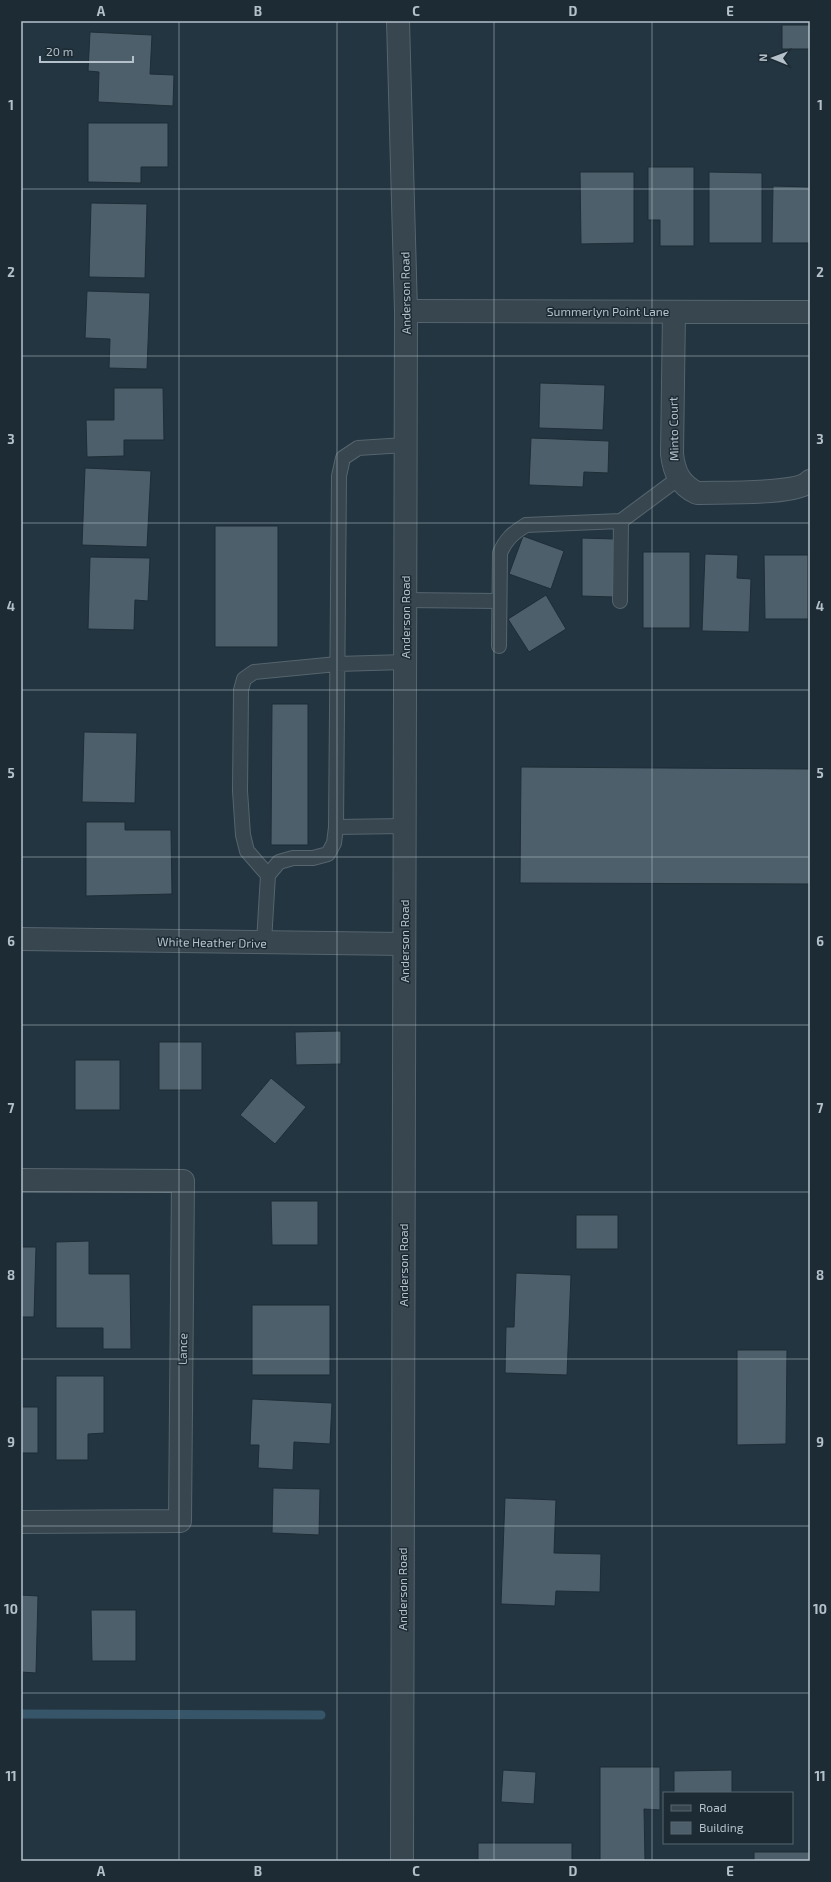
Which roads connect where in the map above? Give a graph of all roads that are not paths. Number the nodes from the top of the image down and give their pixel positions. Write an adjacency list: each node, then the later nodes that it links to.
1 (398, 21): 2 (street, Anderson Road)
2 (406, 310): 3 (street, Summerlyn Point Lane); 5 (street, Anderson Road)
3 (674, 312): 4 (street, Summerlyn Point Lane); 6 (street, Minto Court)
4 (810, 312)
5 (405, 445): 9 (street, Anderson Road); 14 (lane)
6 (678, 478): 7 (street, Minto Court); 8 (lane)
7 (810, 481)
8 (621, 521): 10 (lane); 11 (lane)
9 (405, 600): 10 (lane); 13 (street, Anderson Road)
10 (499, 601): 12 (lane)
11 (620, 601)
12 (499, 646)
13 (405, 662): 14 (lane); 15 (street, Anderson Road)
14 (337, 664): 16 (lane); 17 (lane)
15 (404, 826): 16 (lane); 20 (street, Anderson Road)
16 (336, 827): 17 (lane)
17 (268, 875): 19 (lane)
18 (21, 939): 19 (street, White Heather Drive)
19 (264, 942): 20 (street, White Heather Drive)
20 (404, 944): 23 (street, Anderson Road)
21 (21, 1180): 22 (street, Lance)
22 (21, 1522)
23 (402, 1861)

